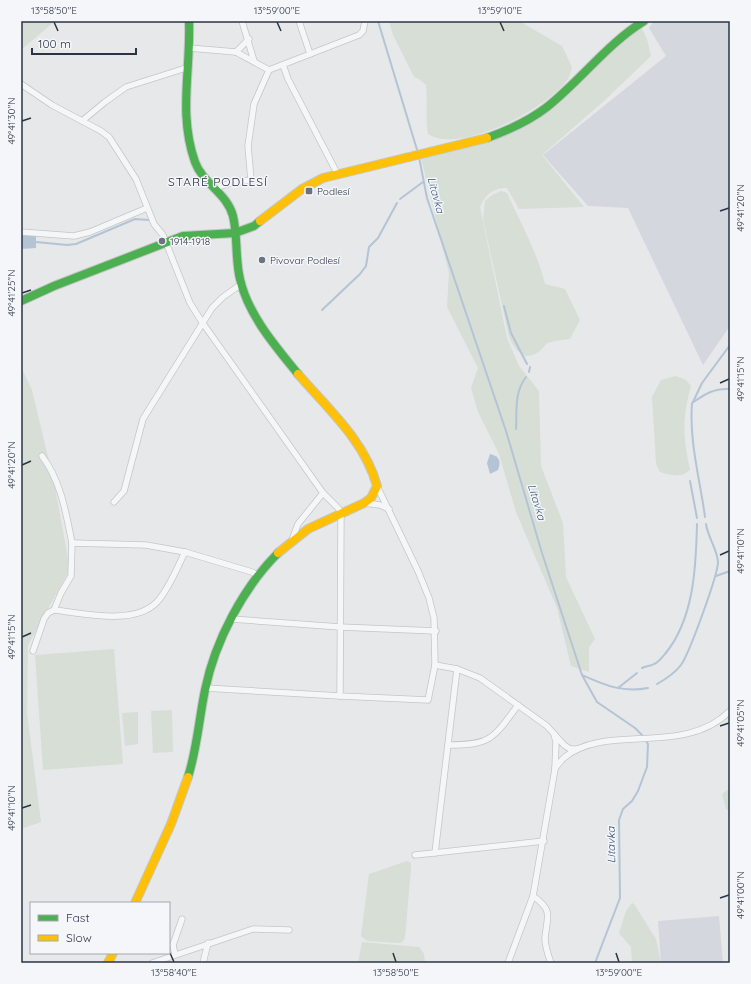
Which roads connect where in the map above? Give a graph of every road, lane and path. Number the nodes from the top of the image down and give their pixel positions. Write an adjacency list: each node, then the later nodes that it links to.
1 (189, 21): 7 (street)
2 (242, 21): 6 (street)
3 (299, 21): 9 (street)
4 (365, 21): 9 (street)
5 (644, 21): 16 (street)
6 (249, 39): 8 (street); 10 (street)
7 (189, 48): 8 (street); 12 (street)
8 (236, 52): 10 (street)
9 (310, 54): 11 (street)
10 (254, 61): 13 (street)
11 (283, 65): 13 (street); 16 (street)
12 (186, 68): 15 (street); 17 (street)
13 (269, 70): 17 (street)
14 (21, 84): 15 (street)
15 (82, 121): 18 (street)
16 (337, 173): 20 (street)
17 (215, 188): 20 (street)
18 (147, 208): 19 (street); 21 (street)
19 (21, 232)
20 (235, 233): 21 (street); 22 (street)
21 (165, 242): 23 (street); 24 (street)
22 (240, 285): 24 (street); 26 (street)
23 (21, 301)
24 (202, 322): 27 (street); 28 (street)
25 (42, 456): 33 (street)
26 (377, 486): 29 (street); 30 (street)
27 (323, 493): 31 (street); 32 (street)
28 (114, 502)
29 (364, 503): 30 (street); 31 (street)
30 (389, 509): 39 (street)
31 (341, 514): 32 (street); 38 (street)
32 (292, 540): 35 (street)
33 (72, 543): 34 (street); 36 (street)
34 (185, 552): 35 (street); 36 (street)
35 (259, 576): 37 (street)
36 (54, 610): 40 (street)
37 (231, 620): 38 (street); 43 (street)
38 (340, 627): 39 (street); 44 (street)
39 (436, 631): 41 (street)
40 (33, 651)
41 (435, 665): 42 (street); 44 (street)
42 (457, 669): 45 (street); 48 (street)
43 (205, 688): 44 (street); 55 (street)
44 (340, 696)
45 (518, 705): 47 (street); 48 (street)
46 (730, 711): 49 (street)
47 (554, 733): 49 (street); 50 (street)
48 (448, 744): 52 (street)
49 (577, 749): 50 (street)
50 (555, 769): 51 (street)
51 (544, 840): 52 (street); 54 (street)
52 (435, 853): 53 (street)
53 (415, 855)
54 (533, 896): 64 (street); 65 (street)
55 (135, 902)
56 (182, 919): 60 (street)
57 (289, 930): 58 (street)
58 (208, 943): 60 (street); 63 (street)
59 (112, 954): 61 (street)
60 (175, 955): 62 (street)
61 (108, 963)
62 (152, 963)
63 (203, 963)
64 (508, 963)
65 (551, 963)

